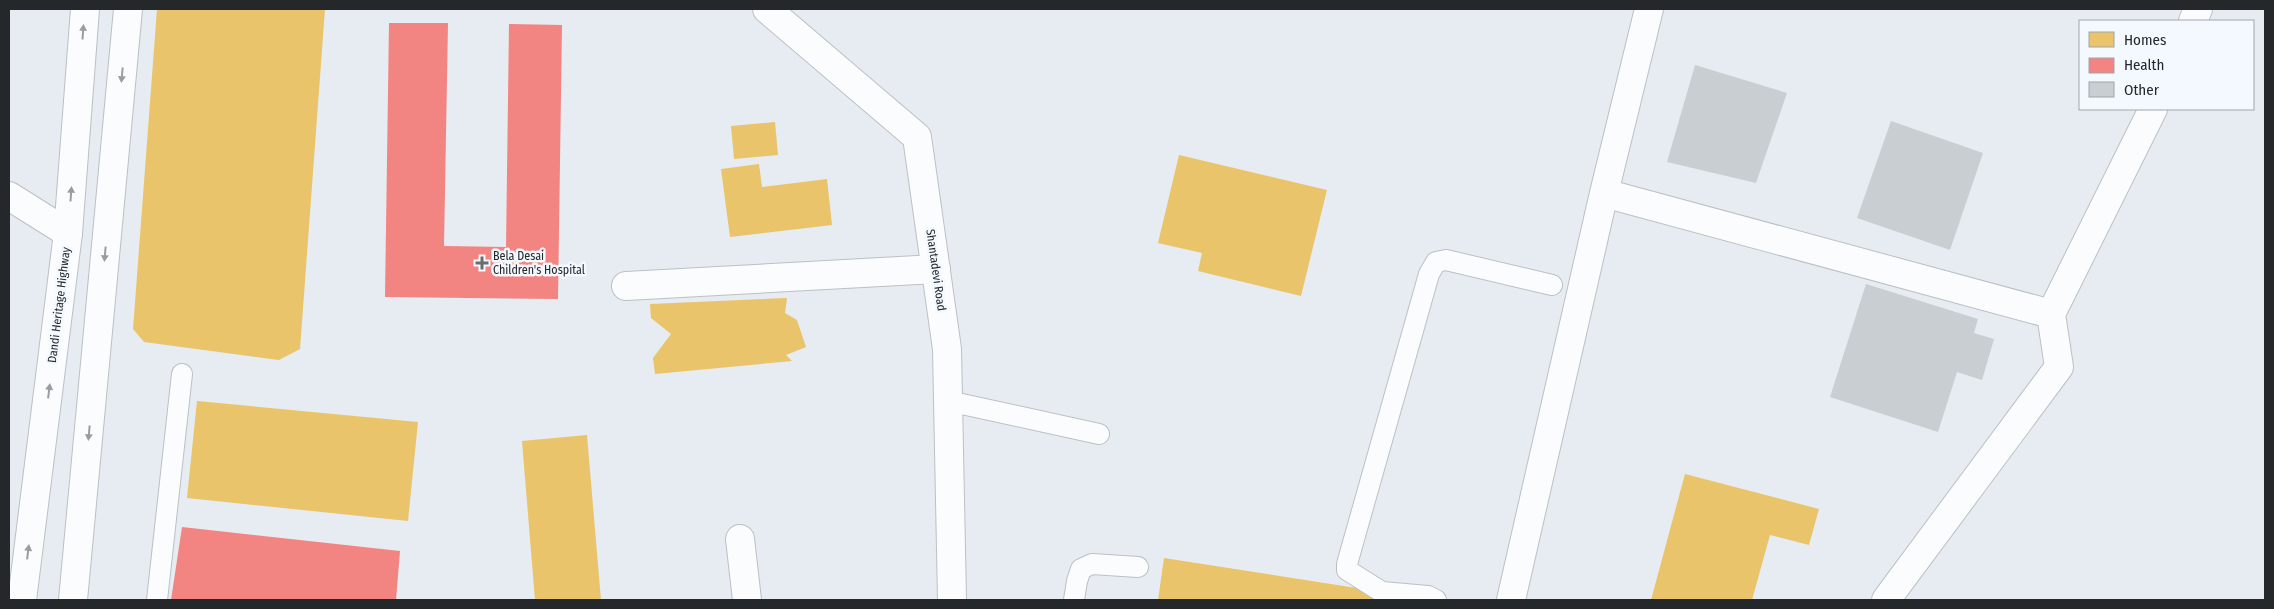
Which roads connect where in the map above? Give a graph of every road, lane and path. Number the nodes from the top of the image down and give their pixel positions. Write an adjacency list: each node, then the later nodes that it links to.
1 (85, 9): 8 (main road, Dandi Heritage Highway, one-way to 1)
2 (128, 9): 19 (main road, one-way to 19)
3 (767, 9): 9 (main road, Shantadevi Road)
4 (1649, 9): 6 (main road)
5 (2153, 110): 12 (main road)
6 (1604, 194): 12 (main road); 25 (main road)
7 (9, 196): 8 (main road)
8 (68, 233): 18 (main road, Dandi Heritage Highway, one-way to 8)
9 (936, 269): 11 (main road); 14 (main road, Shantadevi Road)
10 (1552, 285): 24 (lane)
11 (626, 286)
12 (2051, 314): 26 (main road)
13 (182, 374): 20 (lane)
14 (948, 401): 15 (lane); 22 (main road, Shantadevi Road)
15 (1098, 434)
16 (740, 539): 21 (main road)
17 (1138, 567): 23 (lane)
18 (22, 600)
19 (74, 600)
20 (157, 600)
21 (747, 600)
22 (952, 600)
23 (1074, 600)
24 (1436, 600)
25 (1511, 600)
26 (1886, 600)

